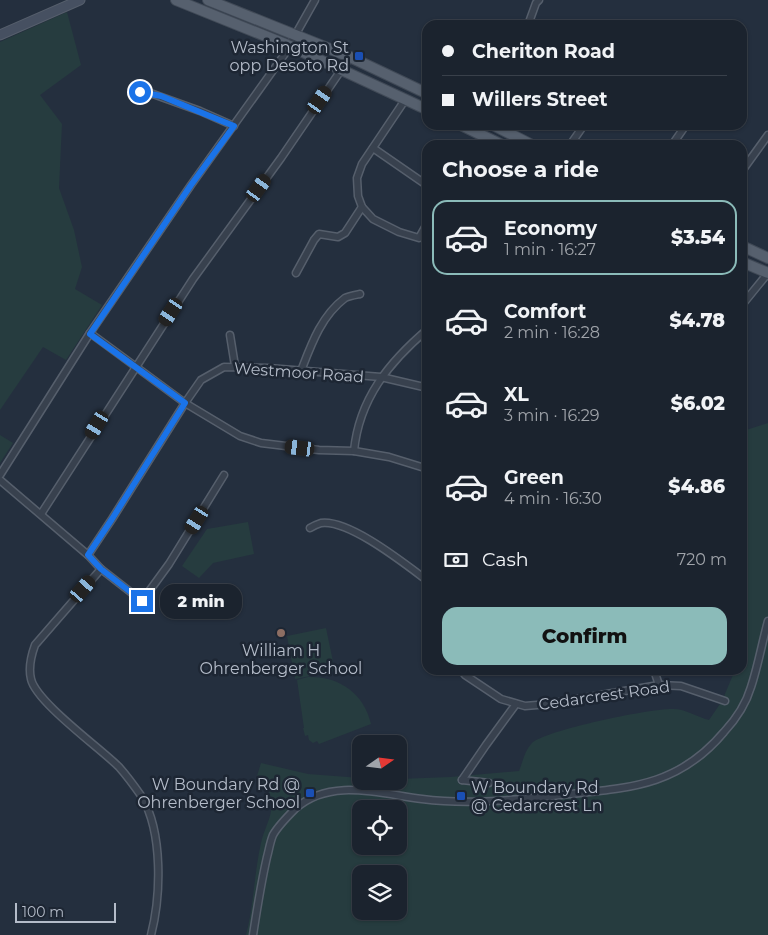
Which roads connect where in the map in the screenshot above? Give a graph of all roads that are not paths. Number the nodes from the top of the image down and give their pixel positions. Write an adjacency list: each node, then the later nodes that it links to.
1 (80, 0): 7 (main road)
2 (176, 0): 9 (main road)
3 (208, 0): 8 (main road)
4 (315, 0): 8 (street)
5 (539, 0): 6 (street)
6 (530, 20)
7 (0, 35)
8 (296, 35): 9 (street); 10 (main road)
9 (290, 46): 11 (main road); 16 (street)
10 (350, 57): 11 (street); 12 (main road)
11 (341, 70): 14 (main road); 38 (street)
12 (422, 91)
13 (132, 94): 16 (street)
14 (405, 100): 15 (main road); 22 (street)
15 (422, 107)
16 (234, 126): 34 (street)
17 (477, 130): 20 (main road)
18 (503, 130): 21 (main road)
19 (768, 135): 23 (street)
20 (494, 140)
21 (522, 140)
22 (373, 148): 24 (street); 25 (street)
23 (747, 164)
24 (422, 182)
25 (362, 207): 26 (street); 30 (street)
26 (422, 233)
27 (747, 248): 28 (main road)
28 (768, 258)
29 (747, 264): 31 (main road)
30 (296, 272)
31 (768, 273): 33 (street)
32 (360, 294): 39 (street)
33 (747, 299)
34 (90, 334): 38 (street); 45 (street)
35 (230, 334): 37 (street)
36 (422, 334): 40 (street)
37 (235, 366): 39 (street, Westmoor Road); 42 (street, Westmoor Road)
38 (137, 367): 42 (street); 48 (street)
39 (301, 371): 40 (street, Westmoor Road)
40 (381, 377): 41 (street, Westmoor Road); 43 (street)
41 (422, 387)
42 (185, 403): 43 (street); 50 (street, Westmoor Road)
43 (354, 451): 44 (street)
44 (422, 467)
45 (0, 475)
46 (224, 475): 51 (street)
47 (0, 480): 48 (street)
48 (41, 514): 50 (street)
49 (310, 528): 52 (street)
50 (88, 555): 51 (street)
51 (101, 569): 60 (street)
52 (422, 576)
53 (768, 621): 61 (street)
54 (467, 675): 58 (street, Cedarcrest Road)
55 (656, 675): 56 (street)
56 (659, 685): 57 (street, Cedarcrest Road); 58 (street, Cedarcrest Road)
57 (725, 700)
58 (516, 704): 59 (street)
59 (488, 784)
60 (151, 935)
61 (252, 935)

